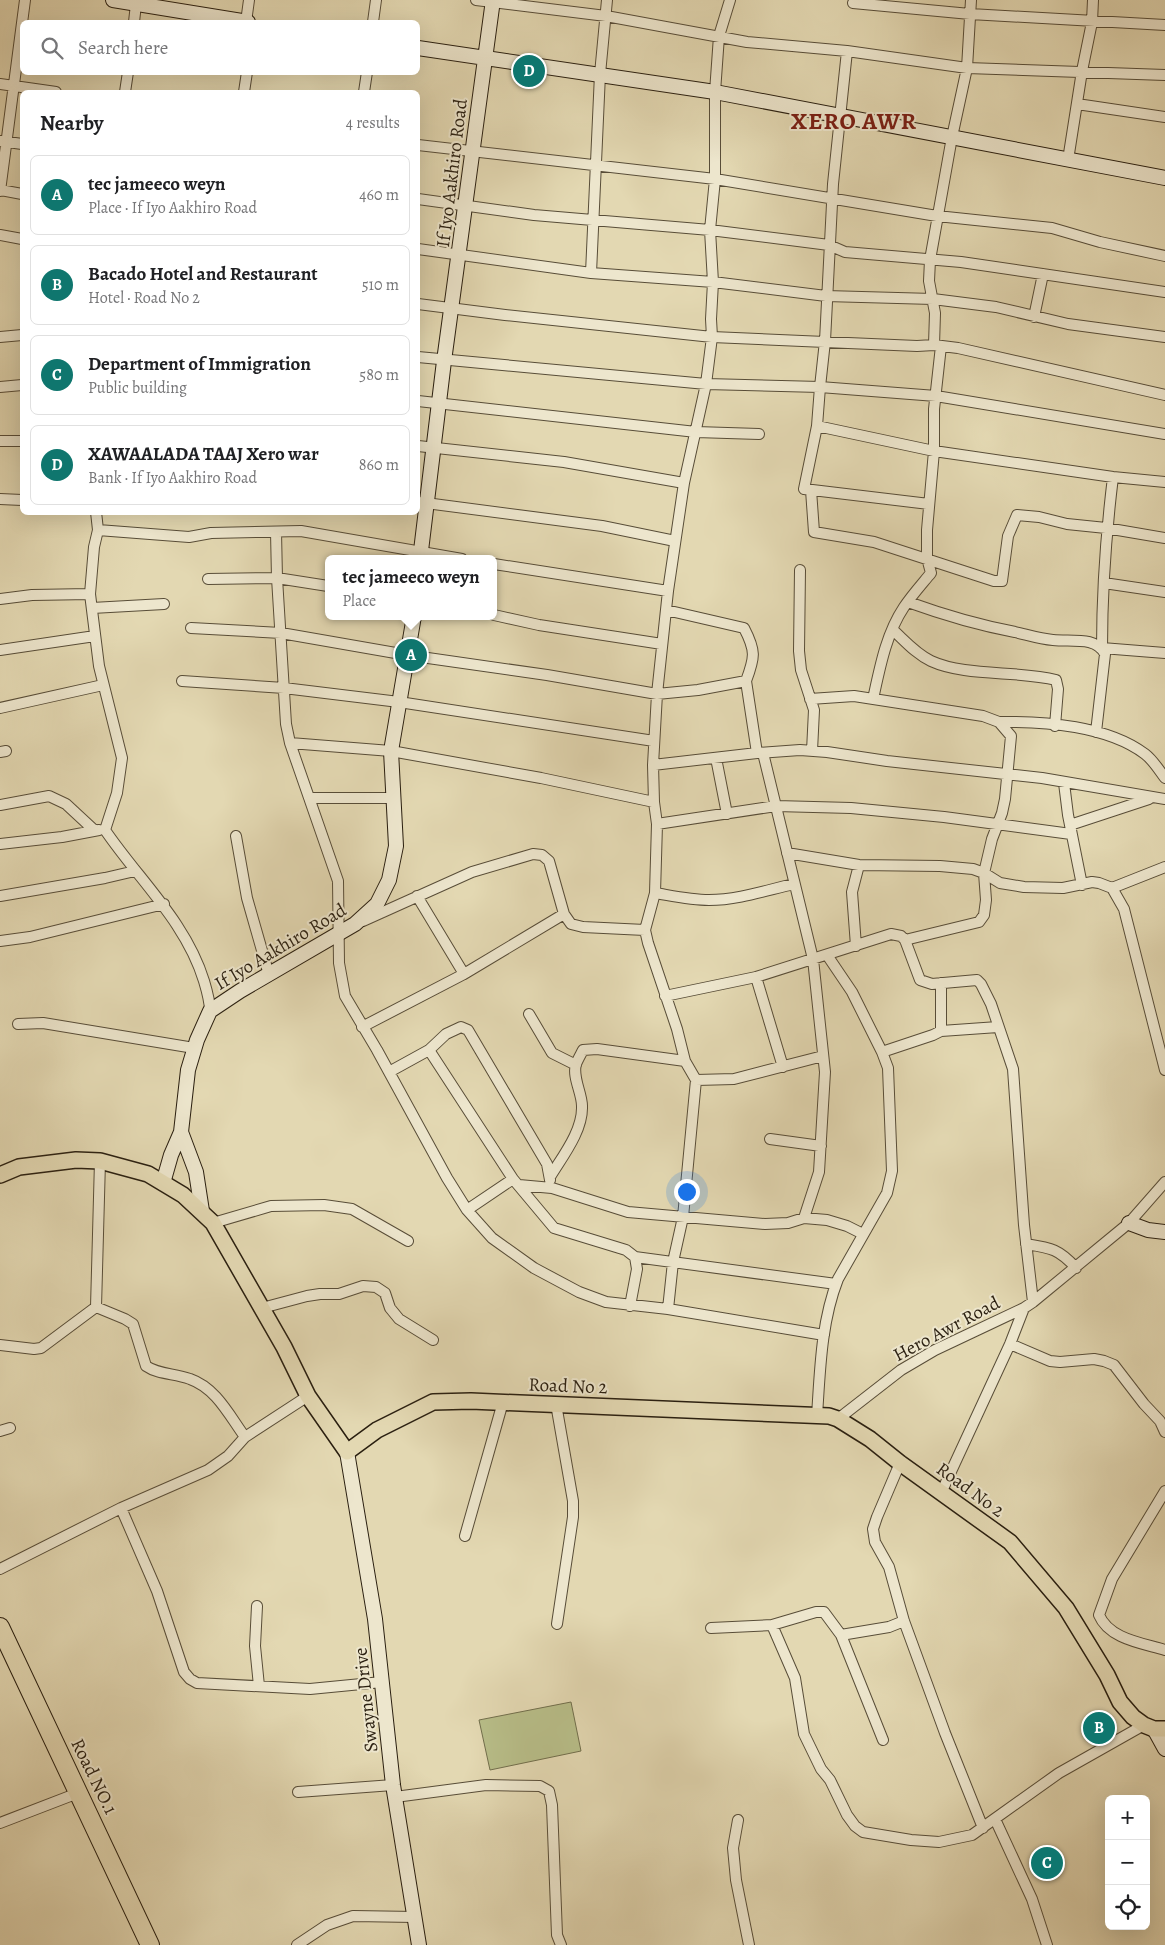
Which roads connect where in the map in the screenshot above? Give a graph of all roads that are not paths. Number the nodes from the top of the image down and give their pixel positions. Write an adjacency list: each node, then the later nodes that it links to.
1 (24, 0): 15 (street)
2 (113, 0): 12 (main road)
3 (249, 0): 18 (street)
4 (376, 0): 19 (street)
5 (476, 0): 10 (street)
6 (607, 0): 14 (street)
7 (730, 0): 23 (street)
8 (971, 0): 13 (street)
9 (1093, 0): 20 (street)
10 (493, 2): 14 (street); 26 (main road, If Iyo Aakhiro Road)
11 (853, 3): 13 (street)
12 (136, 4): 16 (street); 17 (main road)
13 (970, 14): 20 (street); 27 (street)
14 (606, 16): 23 (street); 29 (street)
15 (22, 20)
16 (134, 20)
17 (235, 20)
18 (247, 20)
19 (373, 20)
20 (1092, 22): 21 (street); 28 (street)
21 (1165, 25)
22 (20, 35): 35 (street)
23 (720, 36): 25 (street); 40 (street)
24 (420, 48): 26 (main road)
25 (847, 52): 27 (street); 42 (street)
26 (484, 58): 29 (main road); 48 (main road, If Iyo Aakhiro Road)
27 (967, 68): 28 (street); 44 (street)
28 (1082, 71): 33 (street); 41 (street)
29 (600, 74): 40 (main road); 50 (street)
30 (128, 75): 37 (street)
31 (247, 75): 38 (street)
32 (367, 75): 39 (street)
33 (1165, 75)
34 (0, 84): 35 (street)
35 (14, 87): 36 (street); 45 (street)
36 (39, 90)
37 (126, 90)
38 (244, 90)
39 (364, 90)
40 (715, 92): 42 (main road); 52 (street)
41 (1076, 104): 43 (street); 49 (street)
42 (839, 116): 44 (main road); 55 (street)
43 (1165, 116)
44 (952, 136): 49 (main road); 58 (street)
45 (3, 142): 46 (street); 53 (street)
46 (20, 144)
47 (420, 145): 48 (street)
48 (473, 152): 50 (street); 57 (main road, If Iyo Aakhiro Road)
49 (1068, 160): 51 (main road)
50 (594, 165): 52 (street); 59 (street)
51 (1165, 178)
52 (715, 179): 55 (street); 60 (street)
53 (0, 190): 54 (street)
54 (20, 194)
55 (833, 198): 58 (street); 63 (street)
56 (420, 199): 57 (street)
57 (465, 206): 59 (street); 65 (main road, If Iyo Aakhiro Road)
58 (937, 216): 66 (street); 67 (street)
59 (594, 221): 60 (street); 68 (street)
60 (710, 230): 63 (street); 70 (street)
61 (0, 235): 62 (street)
62 (20, 239)
63 (828, 245): 67 (street); 72 (street)
64 (420, 249): 65 (street)
65 (459, 253): 68 (street); 75 (main road, If Iyo Aakhiro Road)
66 (1165, 256)
67 (930, 260): 69 (street); 73 (street)
68 (591, 273): 70 (street)
69 (1043, 274): 71 (street); 76 (street)
70 (713, 282): 72 (street); 79 (street)
71 (1165, 292)
72 (826, 296): 73 (street); 81 (street)
73 (933, 299): 76 (street); 82 (street)
74 (420, 304): 75 (street)
75 (451, 309): 79 (street); 84 (main road, If Iyo Aakhiro Road)
76 (1034, 317): 80 (street)
77 (20, 335): 78 (street)
78 (0, 337)
79 (712, 337): 81 (street); 85 (street)
80 (1165, 337)
81 (825, 342): 82 (street); 87 (street)
82 (938, 346): 89 (street); 90 (street)
83 (420, 357): 84 (street)
84 (444, 361): 85 (street); 92 (main road, If Iyo Aakhiro Road)
85 (706, 384): 87 (street); 94 (street)
86 (20, 385): 88 (street)
87 (820, 386): 90 (street); 93 (street)
88 (0, 387)
89 (1165, 395)
90 (936, 396): 96 (street); 101 (street)
91 (420, 401): 92 (street)
92 (439, 404): 94 (street); 100 (main road, If Iyo Aakhiro Road)
93 (817, 426): 101 (street); 105 (street)
94 (696, 431): 95 (street); 104 (street)
95 (759, 434)
96 (1165, 434)
97 (0, 441): 98 (street)
98 (20, 441)
99 (420, 446): 100 (street)
100 (433, 446): 104 (street); 108 (main road, If Iyo Aakhiro Road)
101 (934, 451): 102 (street); 109 (street)
102 (1112, 477): 103 (street); 111 (street)
103 (1165, 482)
104 (684, 483): 115 (street)
105 (811, 490): 109 (street); 118 (street)
106 (0, 499): 107 (street)
107 (20, 500)
108 (422, 502): 115 (street); 117 (main road, If Iyo Aakhiro Road)
109 (929, 504): 118 (street)
110 (95, 515): 112 (street)
111 (1106, 528): 114 (street); 118 (street); 123 (street)
112 (98, 530): 113 (street); 127 (street)
113 (276, 532): 116 (street); 121 (street)
114 (1165, 538)
115 (675, 541): 125 (street)
116 (416, 555)
117 (420, 555)
118 (927, 558): 129 (street)
119 (497, 564): 125 (street)
120 (800, 570): 149 (street)
121 (277, 578): 122 (street); 124 (street); 137 (street)
122 (208, 579)
123 (1104, 584): 126 (street); 140 (street)
124 (325, 586)
125 (668, 591): 132 (street)
126 (1165, 592)
127 (90, 594): 128 (street); 131 (street)
128 (0, 599)
129 (908, 602): 136 (street); 140 (street)
130 (164, 604): 131 (street)
131 (92, 608): 138 (street)
132 (666, 610): 139 (street); 145 (street)
133 (497, 616): 139 (street)
134 (413, 620): 143 (main road, If Iyo Aakhiro Road)
135 (191, 628): 137 (street)
136 (893, 630): 150 (street); 154 (street)
137 (281, 633): 143 (street); 147 (street)
138 (95, 636): 141 (street); 146 (street)
139 (662, 644): 148 (street)
140 (1102, 648): 142 (street); 155 (street)
141 (0, 650)
142 (1165, 653)
143 (407, 656): 148 (street); 151 (main road, If Iyo Aakhiro Road)
144 (182, 681): 147 (street)
145 (746, 681): 148 (street); 160 (street)
146 (103, 685): 152 (street); 176 (street)
147 (284, 688): 151 (street); 157 (street)
148 (657, 694): 156 (street)
149 (810, 699): 150 (street); 159 (street)
150 (873, 699): 153 (street)
151 (399, 702): 156 (street); 158 (main road, If Iyo Aakhiro Road)
152 (0, 708)
153 (999, 722): 154 (street); 163 (street)
154 (1055, 726): 155 (street)
155 (1096, 732): 164 (street)
156 (654, 741): 162 (street)
157 (290, 743): 158 (street); 166 (street)
158 (391, 751): 167 (main road, If Iyo Aakhiro Road); 170 (street)
159 (812, 751): 160 (street); 163 (street)
160 (760, 753): 161 (street); 172 (street)
161 (716, 758): 162 (street); 173 (street)
162 (653, 765): 170 (street)
163 (1007, 774): 165 (street); 175 (street)
164 (1165, 778)
165 (1064, 782): 168 (street); 177 (street)
166 (310, 798): 167 (street); 195 (street)
167 (394, 798): 193 (main road, If Iyo Aakhiro Road)
168 (1152, 798): 169 (street); 177 (street)
169 (1165, 799)
170 (654, 802): 174 (street)
171 (0, 806): 176 (street)
172 (776, 806): 173 (street); 175 (street); 180 (street)
173 (726, 814): 174 (street)
174 (657, 824): 188 (street)
175 (998, 825): 177 (street); 184 (street)
176 (100, 830): 179 (street); 183 (street)
177 (1070, 830): 186 (street)
178 (236, 836): 202 (street)
179 (0, 844)
180 (787, 853): 181 (street); 185 (street)
181 (859, 865): 184 (street); 198 (street)
182 (1165, 867): 187 (street)
183 (135, 871): 189 (street); 191 (street)
184 (984, 873): 186 (street); 196 (street)
185 (794, 884): 188 (street); 200 (street)
186 (1082, 885): 187 (street)
187 (1112, 888): 219 (street)
188 (655, 893): 194 (street)
189 (0, 896)
190 (417, 896): 192 (street); 193 (street); 201 (street)
191 (164, 904): 197 (street); 206 (street)
192 (564, 914): 194 (street); 201 (street)
193 (355, 924): 195 (main road, If Iyo Aakhiro Road)
194 (645, 930): 205 (street)
195 (338, 935): 202 (main road, If Iyo Aakhiro Road); 209 (street)
196 (905, 940): 198 (street); 204 (street)
197 (0, 942)
198 (856, 946): 199 (street)
199 (827, 955): 200 (street); 214 (street)
200 (813, 959): 203 (street); 215 (street)
201 (464, 974): 209 (street)
202 (268, 975): 206 (main road, If Iyo Aakhiro Road)
203 (756, 977): 205 (street); 218 (street)
204 (941, 982): 210 (street); 211 (street)
205 (665, 996): 216 (street)
206 (210, 1011): 212 (main road, If Iyo Aakhiro Road)
207 (529, 1014): 217 (street)
208 (18, 1024): 212 (street)
209 (362, 1027): 220 (street)
210 (998, 1027): 211 (street); 241 (street)
211 (941, 1031): 214 (street)
212 (194, 1048): 222 (main road, If Iyo Aakhiro Road)
213 (429, 1050): 220 (street); 227 (street); 228 (street)
214 (882, 1052): 239 (street)
215 (823, 1056): 218 (street); 224 (street)
216 (685, 1061): 217 (street); 221 (street)
217 (576, 1065): 227 (street)
218 (783, 1067): 221 (street)
219 (1165, 1070)
220 (388, 1072): 232 (street)
221 (696, 1080): 234 (street)
222 (181, 1132): 230 (main road); 233 (main road)
223 (770, 1139): 224 (street)
224 (821, 1146): 235 (street)
225 (100, 1161): 226 (main road); 230 (main road); 248 (street)
226 (0, 1175)
227 (550, 1177): 231 (street)
228 (516, 1182): 231 (street); 232 (street); 242 (street)
229 (1165, 1182): 237 (street, Hero Awr Road)
230 (164, 1183): 233 (main road)
231 (552, 1188): 234 (street)
232 (467, 1210): 247 (street)
233 (202, 1211): 236 (main road)
234 (683, 1217): 235 (street); 243 (street)
235 (804, 1218): 239 (street)
236 (214, 1223): 240 (street); 249 (main road)
237 (1129, 1223): 238 (main road); 244 (street, Hero Awr Road)
238 (1165, 1232)
239 (864, 1234): 245 (street)
240 (408, 1241)
241 (1026, 1244): 244 (street); 246 (street)
242 (635, 1257): 243 (street); 247 (street)
243 (673, 1262): 245 (street); 251 (street)
244 (1076, 1268): 246 (street, Hero Awr Road)
245 (836, 1284): 252 (street)
246 (1033, 1302): 250 (street, Hero Awr Road)
247 (630, 1306): 251 (street)
248 (96, 1307): 255 (street); 263 (street)
249 (262, 1308): 253 (street); 256 (main road)
250 (1024, 1308): 254 (street); 260 (street, Hero Awr Road)
251 (668, 1309): 252 (street)
252 (824, 1335): 259 (street)
253 (433, 1340)
254 (1010, 1344): 261 (street); 267 (street)
255 (0, 1345)
256 (308, 1396): 263 (street); 264 (main road)
257 (503, 1402): 258 (main road, Road No 2); 264 (main road, Road No 2); 269 (street)
258 (556, 1404): 259 (main road, Road No 2); 273 (street)
259 (817, 1416): 260 (main road, Road No 2)
260 (838, 1419): 265 (main road, Road No 2)
261 (1162, 1421): 262 (street)
262 (1165, 1432)
263 (245, 1437): 268 (street)
264 (347, 1452): 279 (main road, Swayne Drive)
265 (900, 1463): 267 (main road, Road No 2); 272 (street)
266 (1165, 1491): 278 (street)
267 (942, 1492): 281 (main road, Road No 2)
268 (121, 1508): 270 (street); 280 (street)
269 (465, 1536)
270 (0, 1569)
271 (257, 1606): 280 (street)
272 (904, 1621): 277 (street); 290 (street)
273 (556, 1624)
274 (772, 1625): 275 (street); 277 (street); 290 (street)
275 (711, 1628)
276 (2, 1633): 286 (highway, Road NO.1)
277 (841, 1635): 282 (street)
278 (1165, 1650)
279 (382, 1682): 280 (street); 284 (main road, Swayne Drive)
280 (259, 1686)
281 (1154, 1728): 283 (main road); 287 (street)
282 (883, 1740)
283 (1165, 1749)
284 (394, 1791): 285 (street); 291 (main road, Swayne Drive); 295 (street)
285 (298, 1792)
286 (78, 1793): 289 (street); 292 (highway, Road NO.1)
287 (994, 1819): 290 (street); 297 (street)
288 (738, 1820): 296 (street)
289 (0, 1823)
290 (983, 1828)
291 (415, 1917): 293 (street); 294 (main road, Swayne Drive)
292 (150, 1945)
293 (297, 1945)
294 (419, 1945)
295 (561, 1945)
296 (750, 1945)
297 (1047, 1945)

